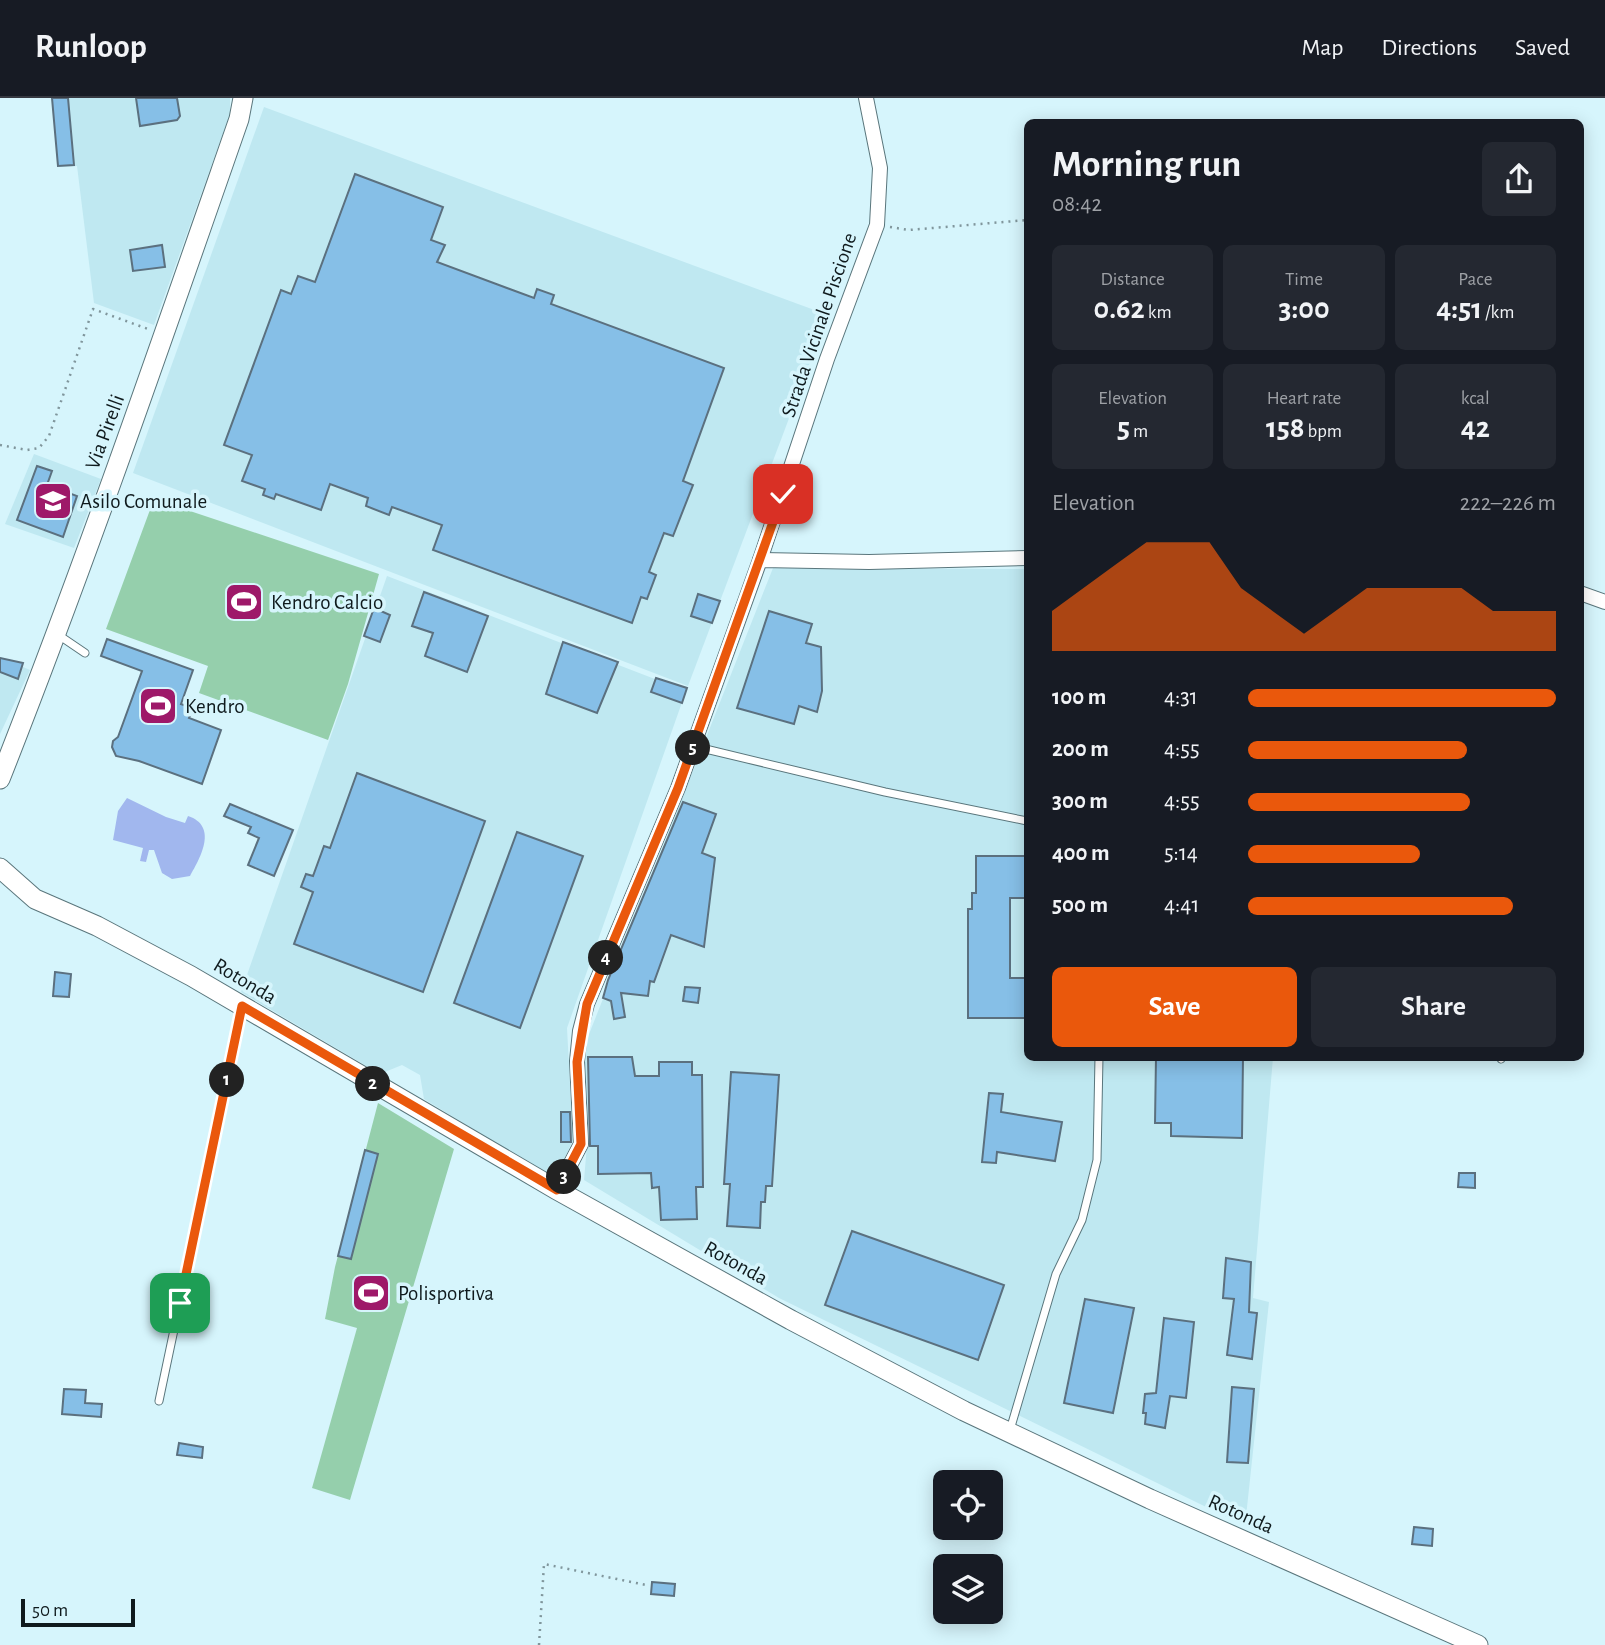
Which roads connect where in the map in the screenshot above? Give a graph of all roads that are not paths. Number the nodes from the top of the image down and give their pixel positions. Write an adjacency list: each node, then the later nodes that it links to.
1 (243, 98): 7 (main road, Via Pirelli)
2 (866, 98): 4 (street, Strada Vicinale Piscione)
3 (1024, 558): 4 (street)
4 (760, 560): 9 (street, Strada Vicinale Piscione)
5 (1584, 594): 6 (street)
6 (1605, 602)
7 (57, 633): 8 (lane); 10 (main road, Via Pirelli)
8 (85, 653)
9 (694, 746): 11 (lane); 17 (street, Strada Vicinale Piscione)
10 (0, 779)
11 (1024, 820)
12 (0, 868): 14 (main road, Rotonda)
13 (0, 887): 14 (main road)
14 (34, 899): 15 (main road, Rotonda)
15 (242, 1006): 17 (main road, Rotonda); 18 (lane)
16 (1099, 1061): 19 (lane)
17 (557, 1190): 19 (main road, Rotonda)
18 (159, 1401)
19 (1009, 1432): 20 (main road, Rotonda)
20 (1478, 1645)

